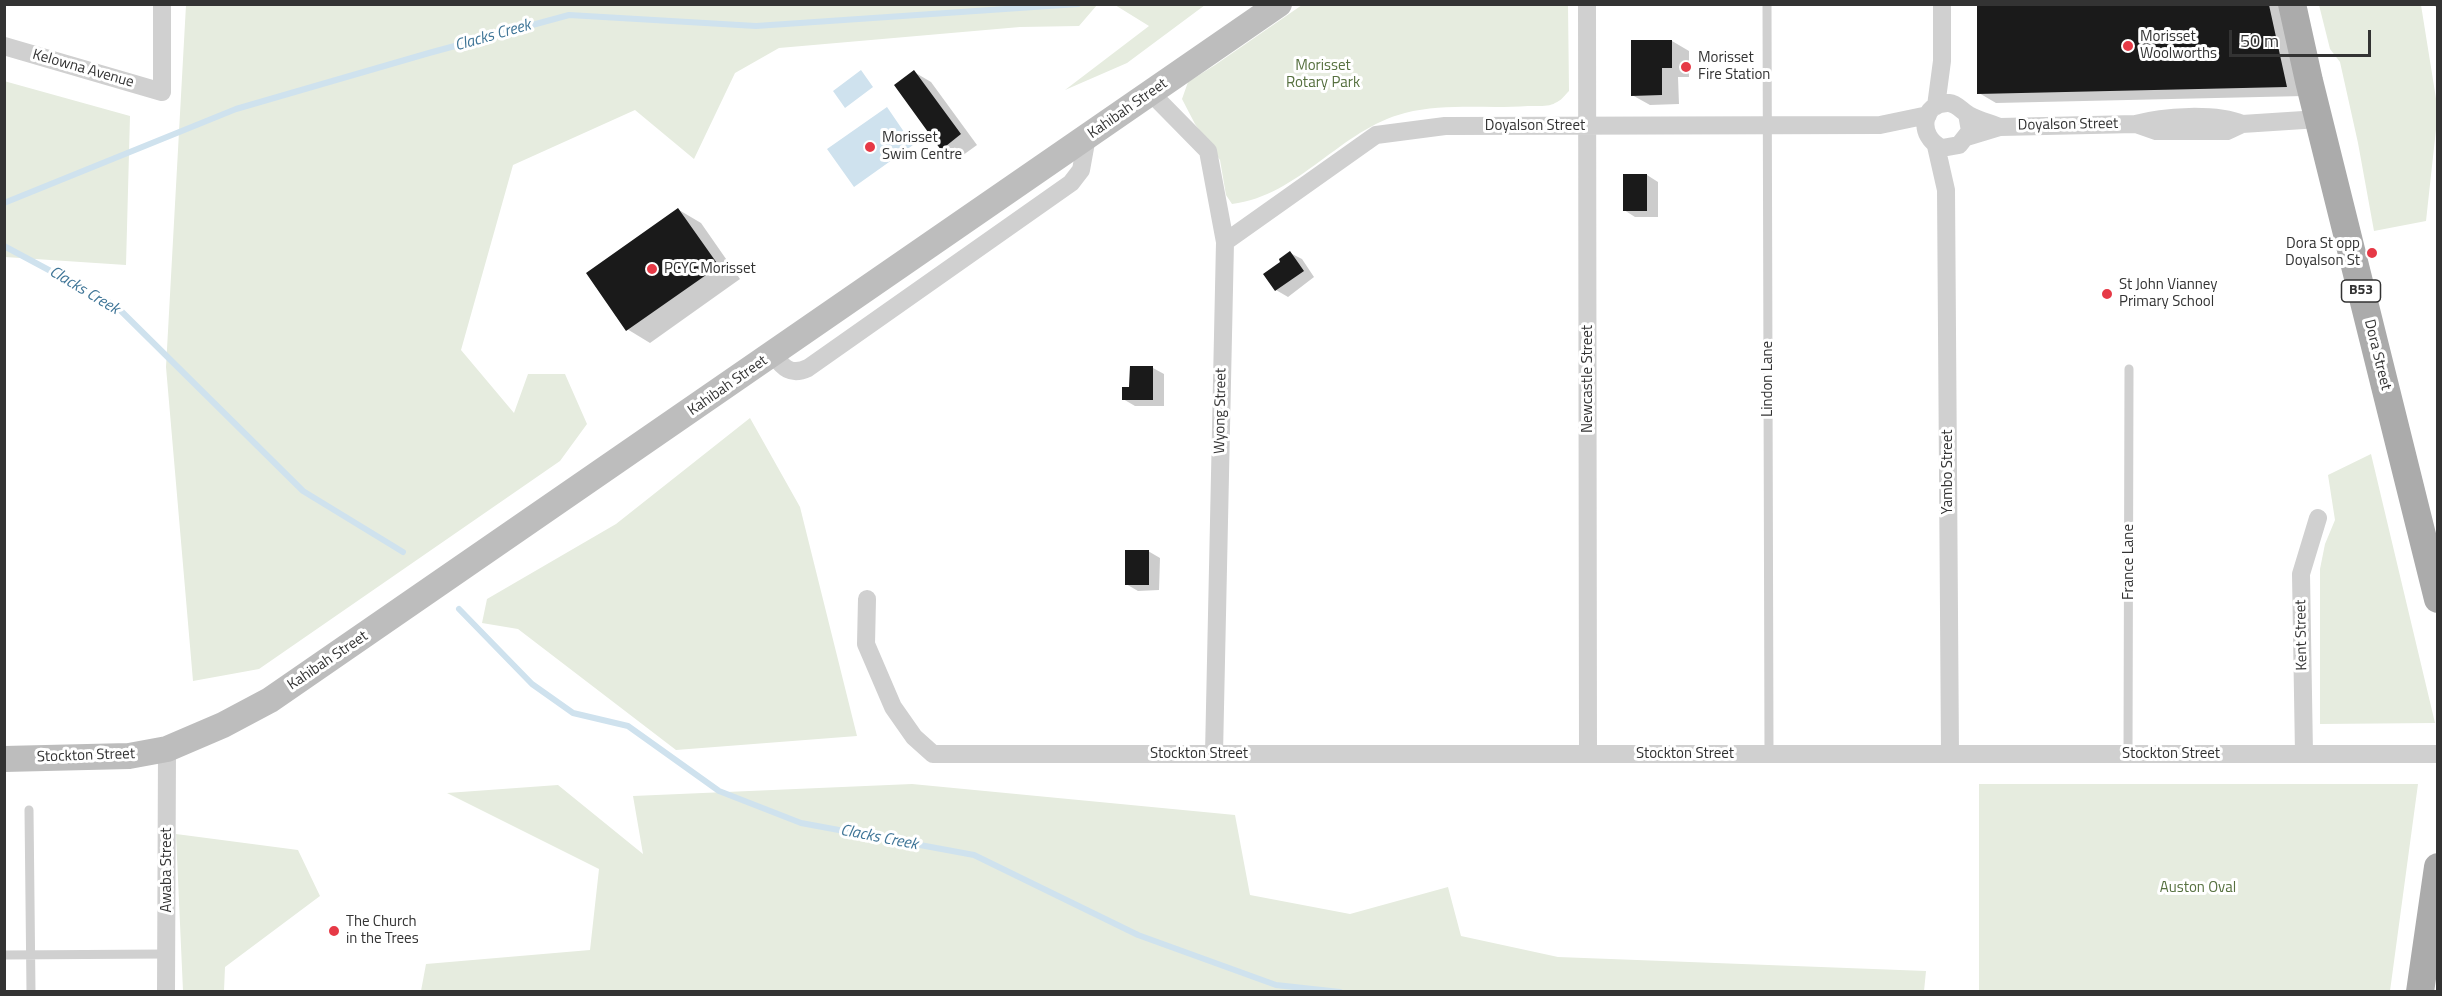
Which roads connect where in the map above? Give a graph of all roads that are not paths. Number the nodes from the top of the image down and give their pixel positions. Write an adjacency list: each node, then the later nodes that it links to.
1 (162, 4): 7 (street, Kelowna Avenue)
2 (1279, 4): 9 (street, Kahibah Street)
3 (1587, 4): 13 (street, Newcastle Street)
4 (1767, 4): 14 (lane, Lindon Lane)
5 (1942, 4): 8 (street)
6 (2292, 5): 12 (main road, Dora Street / B53)
7 (4, 46)
8 (1942, 61): 10 (street); 11 (street)
9 (1151, 93): 20 (street, Wyong Street); 25 (street, Kahibah Street)
10 (1962, 110): 11 (street, Doyalson Street); 16 (street, Doyalson Street); 17 (street)
11 (1932, 111): 15 (street, Doyalson Street); 18 (street)
12 (2319, 119): 16 (street, Doyalson Street); 24 (main road, Dora Street / B53)
13 (1587, 125): 14 (street, Doyalson Street); 20 (street, Doyalson Street); 27 (street, Newcastle Street)
14 (1767, 125): 15 (street, Doyalson Street); 28 (lane, Lindon Lane)
15 (1880, 125): 18 (street, Doyalson Street)
16 (2000, 127): 17 (street, Doyalson Street)
17 (1963, 141): 18 (street, Doyalson Street); 19 (street, Yambo Street)
18 (1932, 142): 19 (street, Yambo Street)
19 (1946, 190): 29 (street, Yambo Street)
20 (1225, 242): 26 (street, Wyong Street)
21 (2129, 369): 30 (lane, France Lane)
22 (2318, 518): 31 (street, Kent Street)
23 (867, 599): 26 (street, Stockton Street)
24 (2438, 599)
25 (168, 749): 33 (street, Stockton Street); 36 (street, Awaba Street)
26 (1214, 754): 27 (street, Stockton Street)
27 (1588, 754): 28 (street, Stockton Street)
28 (1769, 754): 29 (street, Stockton Street)
29 (1950, 754): 30 (street, Stockton Street)
30 (2128, 754): 31 (street, Stockton Street)
31 (2304, 754): 32 (street, Stockton Street)
32 (2438, 754)
33 (4, 759)
34 (30, 810): 38 (lane)
35 (2438, 867): 41 (main road)
36 (166, 954): 38 (lane); 40 (street, Awaba Street)
37 (4, 955): 38 (lane)
38 (30, 955): 39 (lane)
39 (31, 992)
40 (166, 992)
41 (2420, 992)

